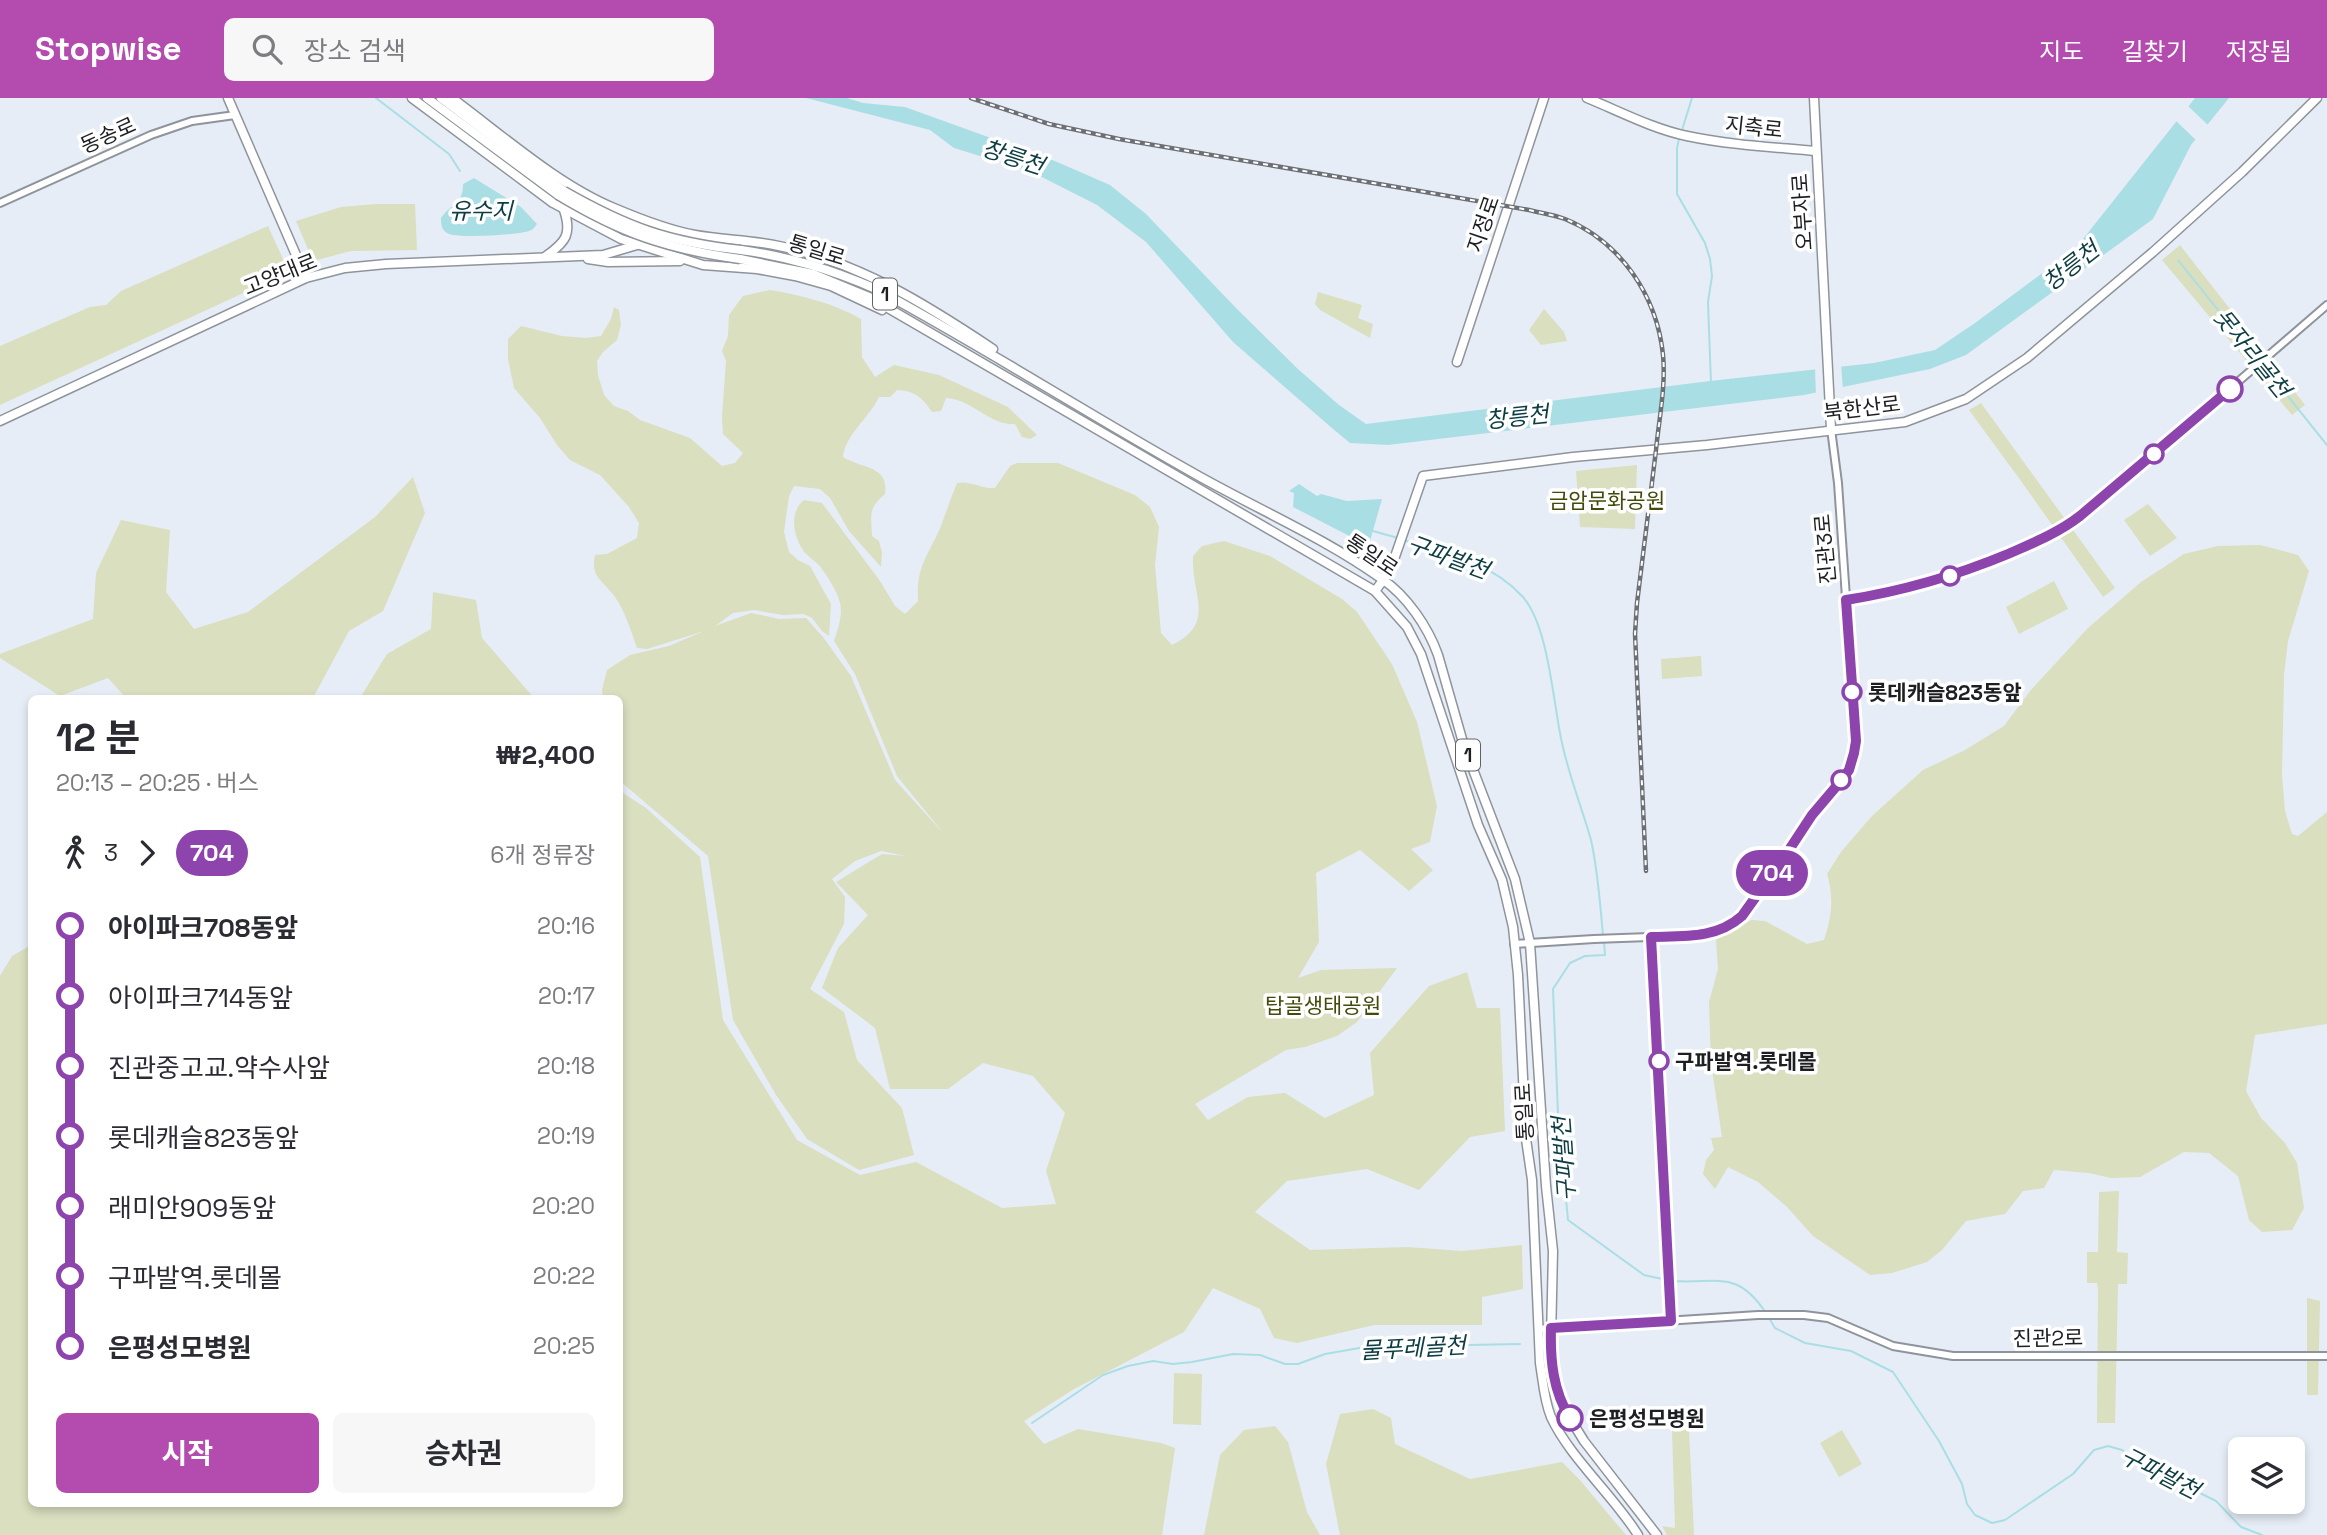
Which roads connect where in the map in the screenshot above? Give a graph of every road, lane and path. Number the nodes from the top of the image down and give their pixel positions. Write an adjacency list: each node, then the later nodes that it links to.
1 (228, 98): 10 (main road)
2 (412, 98): 14 (main road)
3 (427, 98): 12 (main road, 통일로 / 1)
4 (441, 98): 12 (main road, 통일로 / 1)
5 (452, 98): 15 (main road)
6 (1544, 98): 24 (main road, 지정로)
7 (1587, 98): 11 (main road, 지축로)
8 (1814, 98): 11 (main road, 오부자로)
9 (2317, 98): 28 (main road, 북한산로)
10 (235, 115): 13 (street, 동송로); 22 (main road)
11 (1815, 151): 28 (main road, 오부자로)
12 (561, 193): 25 (main road, 통일로 / 1, bridge); 26 (main road, 통일로 / 1, bridge)
13 (0, 203)
14 (564, 210): 17 (main road); 18 (main road)
15 (647, 221): 16 (main road); 17 (main road)
16 (707, 236): 21 (main road); 25 (main road)
17 (637, 244): 19 (main road, 고양대로); 20 (main road)
18 (544, 257): 19 (main road, 고양대로); 22 (main road, 고양대로)
19 (578, 257): 20 (main road)
20 (687, 261): 21 (main road)
21 (706, 265): 26 (main road)
22 (306, 278): 27 (main road, 고양대로)
23 (2327, 305): 31 (street)
24 (1457, 362)
25 (1017, 369): 29 (main road, 통일로 / 1)
26 (1009, 379): 30 (main road, 통일로 / 1)
27 (0, 421)
28 (1831, 429): 29 (main road, 북한산로); 31 (street, 진관3로)
29 (1383, 579): 30 (main road, 북한산로); 33 (main road, 통일로 / 1)
30 (1375, 591): 34 (main road, 통일로 / 1)
31 (1846, 600): 32 (street, 진관3로)
32 (1651, 937): 33 (street, 진관3로); 35 (street)
33 (1530, 943): 34 (street); 36 (main road, 통일로 / 1)
34 (1514, 944): 37 (main road, 통일로 / 1)
35 (1671, 1321): 36 (street); 38 (street, 진관2로)
36 (1551, 1328): 37 (street); 40 (main road, 통일로 / 1)
37 (1540, 1329): 39 (main road, 통일로 / 1)
38 (2327, 1356)
39 (1638, 1535)
40 (1657, 1535)

